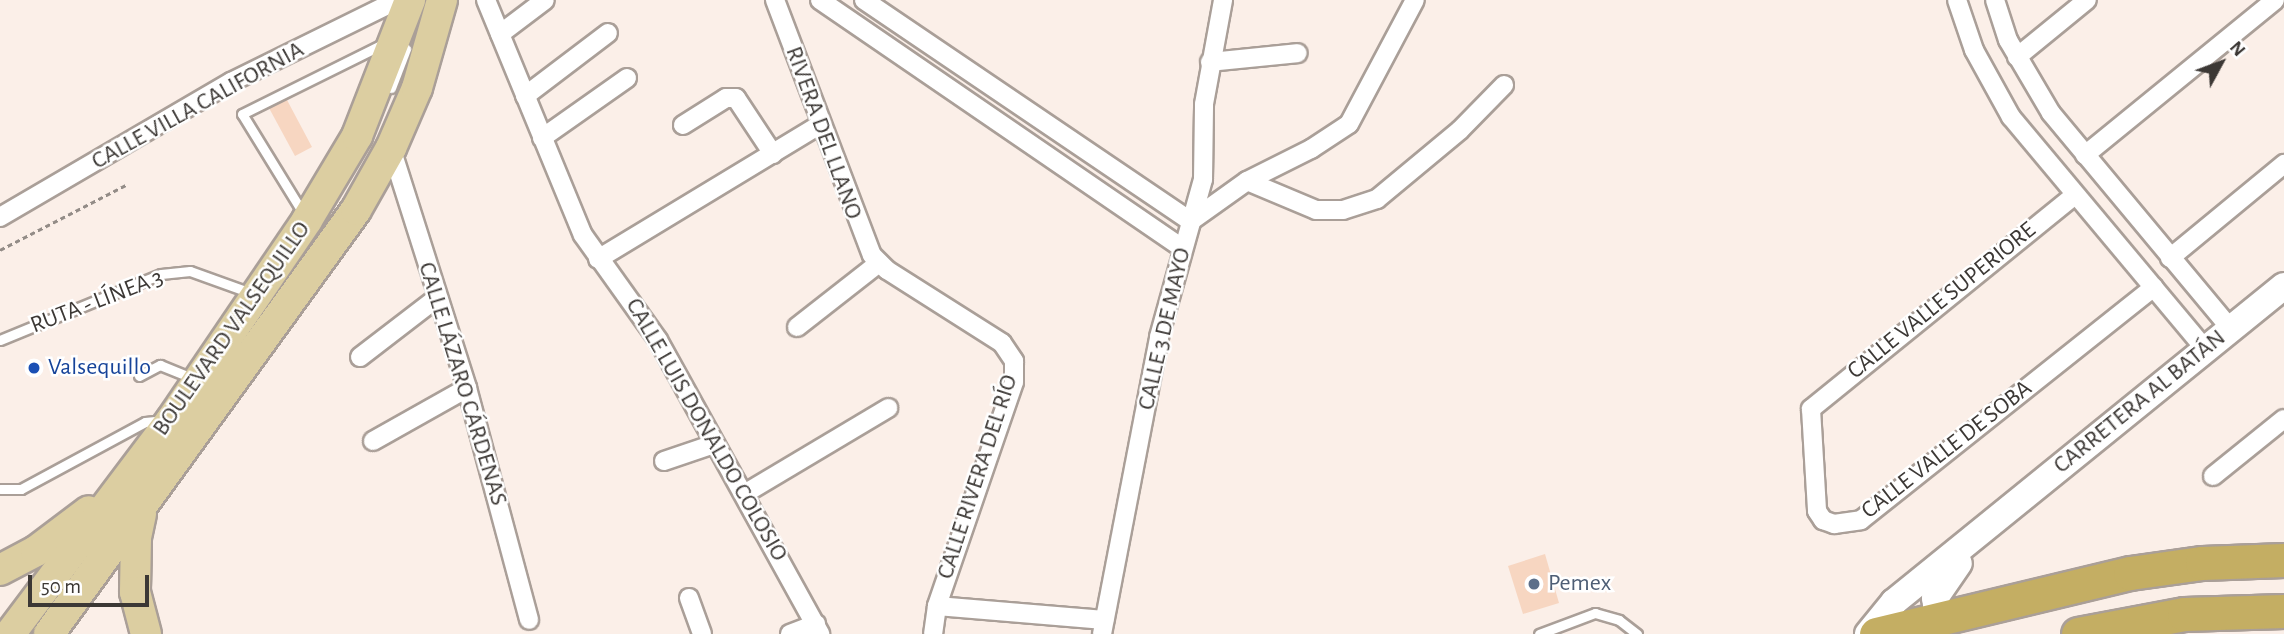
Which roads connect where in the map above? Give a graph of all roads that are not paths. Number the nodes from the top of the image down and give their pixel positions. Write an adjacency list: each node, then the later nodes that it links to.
1 (398, 0): 42 (street, CALLE VILLA CALIFORNIA)
2 (420, 0): 16 (lane)
3 (432, 0): 54 (lane)
4 (442, 0): 33 (main road, BOULEVARD VALSEQUILLO)
5 (486, 0): 18 (street, CALLE LUIS DONALDO COLOSIO)
6 (545, 0): 18 (street)
7 (775, 0): 30 (street, RIVERA DEL LLANO)
8 (820, 0): 22 (street)
9 (864, 0): 19 (street)
10 (1223, 0): 23 (street)
11 (1415, 0): 39 (street, CALLE 3 DE MAYO)
12 (1957, 0): 40 (street)
13 (1996, 0): 21 (street)
14 (2087, 0): 21 (street)
15 (2275, 0): 35 (street)
16 (408, 25): 26 (lane); 43 (main road, BOULEVARD VALSEQUILLO); 43 (lane)
17 (608, 33): 27 (street)
18 (500, 34): 27 (street, CALLE LUIS DONALDO COLOSIO)
19 (924, 41): 22 (street); 32 (street)
20 (1298, 53): 23 (street)
21 (2017, 57): 35 (street)
22 (909, 62): 36 (street)
23 (1210, 62): 44 (street)
24 (627, 78): 31 (street)
25 (1504, 85): 39 (street)
26 (388, 95)
27 (525, 96): 31 (street, CALLE LUIS DONALDO COLOSIO)
28 (376, 119): 38 (lane)
29 (683, 125): 34 (street)
30 (819, 125): 34 (street); 49 (street, RIVERA DEL LLANO)
31 (542, 138): 48 (street, CALLE LUIS DONALDO COLOSIO)
32 (1076, 143): 36 (street); 44 (street)
33 (391, 149): 53 (street, CALLE LÁZARO CÁRDENAS); 73 (main road, BOULEVARD VALSEQUILLO)
34 (773, 154): 48 (street)
35 (2085, 155): 41 (street)
36 (1061, 164): 46 (street)
37 (2284, 164): 47 (street)
38 (350, 172)
39 (1247, 181): 44 (street, CALLE 3 DE MAYO)
40 (2075, 195): 45 (street); 64 (street, CALLE VALLE SUPERIORE)
41 (2123, 201): 45 (street); 47 (street)
42 (0, 217)
43 (307, 220): 54 (main road, BOULEVARD VALSEQUILLO)
44 (1191, 221): 46 (street, CALLE 3 DE MAYO)
45 (2099, 222): 52 (street)
46 (1181, 247): 82 (street, CALLE 3 DE MAYO)
47 (2170, 258): 56 (street)
48 (598, 259): 67 (street, CALLE LUIS DONALDO COLOSIO)
49 (879, 263): 55 (street); 78 (street, CALLE RIVERA DEL RÍO)
50 (290, 268): 54 (lane)
51 (2284, 286): 56 (street, CARRETERA AL BATÁN)
52 (2154, 287): 58 (street); 64 (street, CALLE VALLE DE SOBA)
53 (437, 298): 59 (street); 61 (street, CALLE LÁZARO CÁRDENAS)
54 (265, 300): 57 (lane, RUTA - LÍNEA 3); 62 (main road, BOULEVARD VALSEQUILLO)
55 (797, 327)
56 (2231, 329): 58 (street, CARRETERA AL BATÁN)
57 (0, 340)
58 (2205, 349): 74 (street, CARRETERA AL BATÁN)
59 (359, 357)
60 (139, 376): 62 (lane)
61 (467, 388): 66 (street); 80 (street, CALLE LÁZARO CÁRDENAS)
62 (189, 401): 70 (main road, BOULEVARD VALSEQUILLO); 71 (lane)
63 (888, 408): 72 (street)
64 (1811, 409)
65 (2284, 419): 69 (street)
66 (373, 441)
67 (714, 444): 68 (street); 72 (street, CALLE LUIS DONALDO COLOSIO)
68 (664, 461)
69 (2213, 476)
70 (120, 487): 76 (main road); 84 (main road, BOULEVARD VALSEQUILLO)
71 (0, 489)
72 (744, 494): 83 (street, CALLE LUIS DONALDO COLOSIO)
73 (143, 506): 85 (main road, BOULEVARD VALSEQUILLO); 86 (main road)
74 (1996, 519): 81 (street, CARRETERA AL BATÁN); 92 (street, CARRETERA AL BATÁN)
75 (2284, 560): 81 (highway)
76 (0, 570)
77 (689, 598): 87 (street)
78 (937, 606): 82 (street); 89 (street, CALLE RIVERA DEL RÍO)
79 (2284, 611): 94 (highway)
80 (529, 620)
81 (1938, 621): 93 (highway)
82 (1103, 627)
83 (818, 629): 88 (street)
84 (9, 634)
85 (49, 634)
86 (146, 634)
87 (702, 634)
88 (790, 634)
89 (933, 634)
90 (1539, 634): 91 (lane)
91 (1637, 634)
92 (1868, 634)
93 (1876, 634)
94 (2078, 634)

